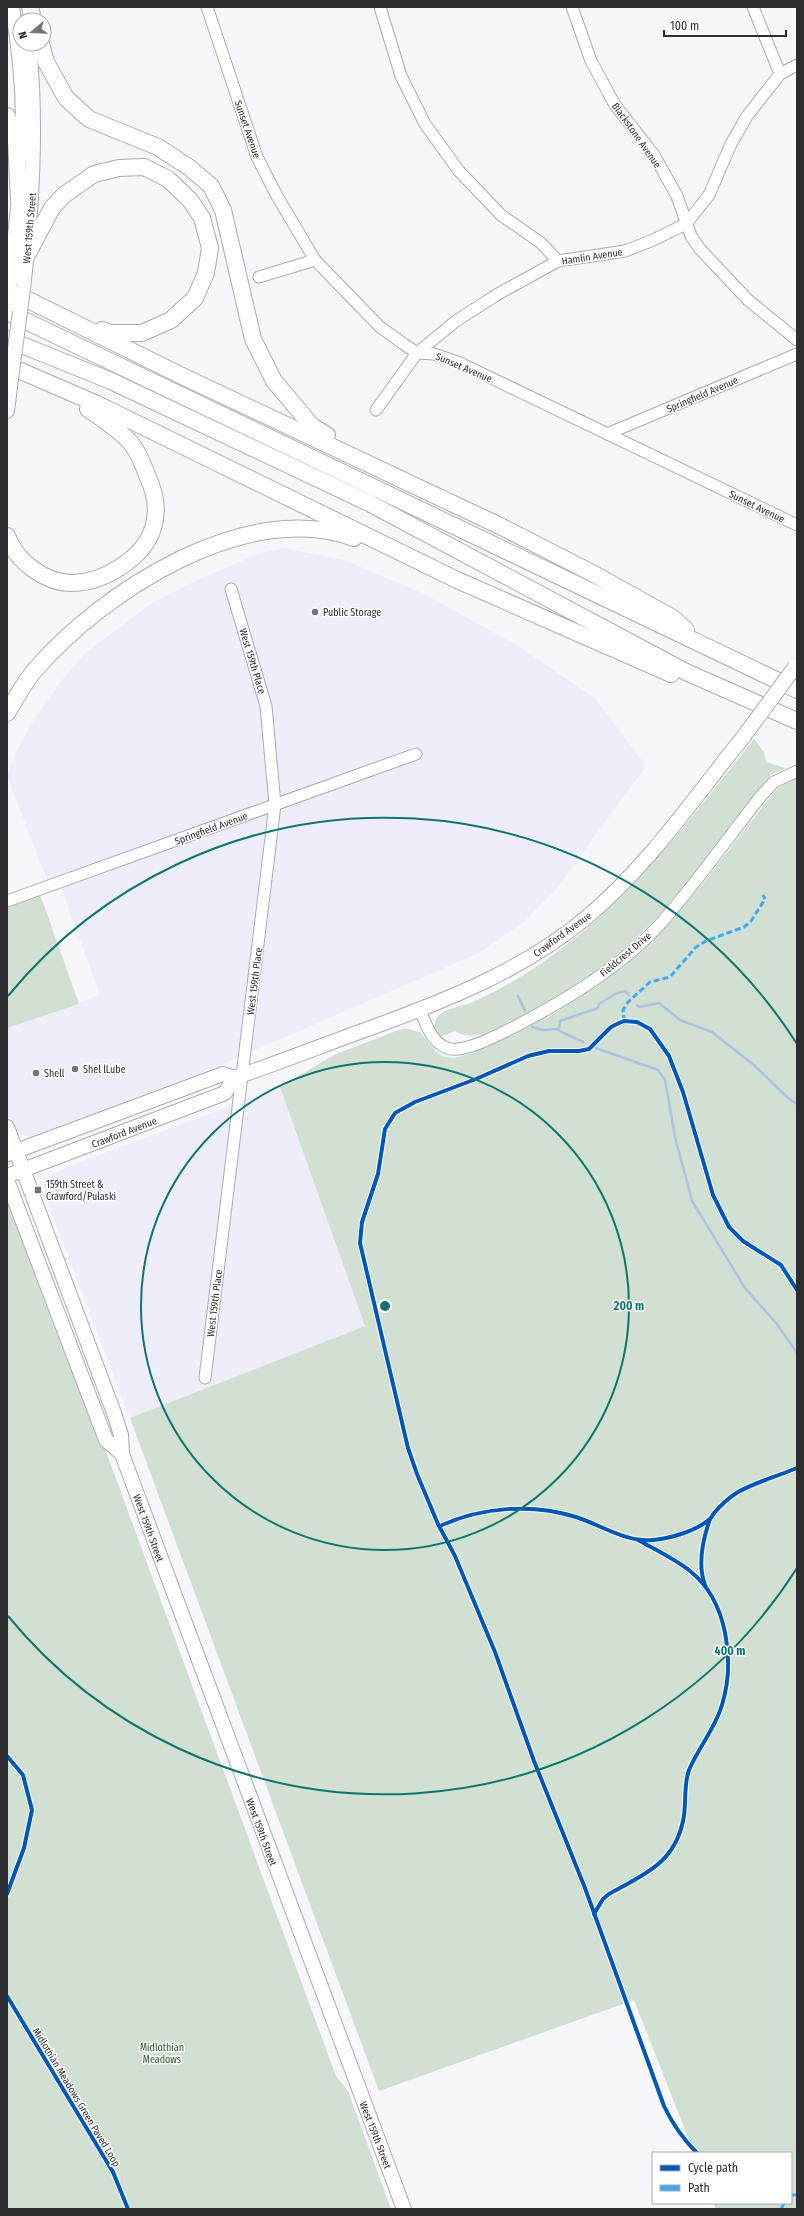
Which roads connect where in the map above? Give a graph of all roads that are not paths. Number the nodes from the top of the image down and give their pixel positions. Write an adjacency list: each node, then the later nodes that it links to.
1 (12, 7): 11 (main road, West 159th Street)
2 (207, 7): 14 (street, Sunset Avenue)
3 (380, 7): 15 (street)
4 (572, 7): 12 (street, Blackstone Avenue)
5 (753, 7): 9 (street)
6 (30, 52): 13 (main road, West 159th Street)
7 (43, 52): 30 (highway)
8 (797, 65): 9 (street, Hamlin Avenue)
9 (780, 74): 12 (street, Hamlin Avenue)
10 (7, 116): 11 (highway)
11 (19, 200): 17 (main road, West 159th Street)
12 (686, 224): 15 (street, Hamlin Avenue); 22 (street, Blackstone Avenue)
13 (26, 258): 17 (main road, West 159th Street); 20 (highway)
14 (315, 260): 16 (street); 23 (street, Sunset Avenue)
15 (558, 261): 23 (street, Hamlin Avenue)
16 (259, 277)
17 (13, 287): 18 (main road, West 159th Street, bridge); 20 (highway); 25 (main road, West 159th Street, bridge)
18 (7, 308)
19 (7, 312): 35 (highway)
20 (59, 314): 30 (highway)
21 (7, 339): 38 (highway)
22 (797, 340)
23 (417, 352): 27 (street, Hamlin Avenue); 29 (street, Sunset Avenue)
24 (797, 354): 29 (street, Springfield Avenue)
25 (9, 372): 26 (highway); 28 (main road, West 159th Street)
26 (55, 387): 32 (highway); 33 (highway)
27 (376, 410)
28 (7, 411)
29 (607, 434): 31 (street, Sunset Avenue)
30 (399, 479): 35 (highway)
31 (797, 525)
32 (7, 536)
33 (423, 563): 38 (highway); 39 (highway)
34 (231, 589): 43 (street, West 159th Place)
35 (702, 644): 37 (highway)
36 (796, 665): 45 (main road, Crawford Avenue, bridge)
37 (797, 690)
38 (730, 691): 40 (highway)
39 (7, 713)
40 (797, 721)
41 (416, 754): 43 (street, Springfield Avenue)
42 (797, 771): 45 (street, Fieldcrest Drive)
43 (275, 805): 44 (street, Springfield Avenue); 46 (street, West 159th Place)
44 (7, 901)
45 (420, 1010): 46 (main road, Crawford Avenue)
46 (238, 1077): 48 (main road, Crawford Avenue); 49 (main road, Crawford Avenue); 52 (street, West 159th Place)
47 (7, 1126): 48 (main road, West 159th Street)
48 (11, 1153): 49 (main road, West 159th Street)
49 (23, 1170): 50 (main road, Crawford Avenue); 53 (main road, West 159th Street)
50 (7, 1176)
51 (7, 1180): 53 (main road, West 159th Street)
52 (205, 1378)
53 (122, 1454): 54 (main road, West 159th Street)
54 (404, 2209)

